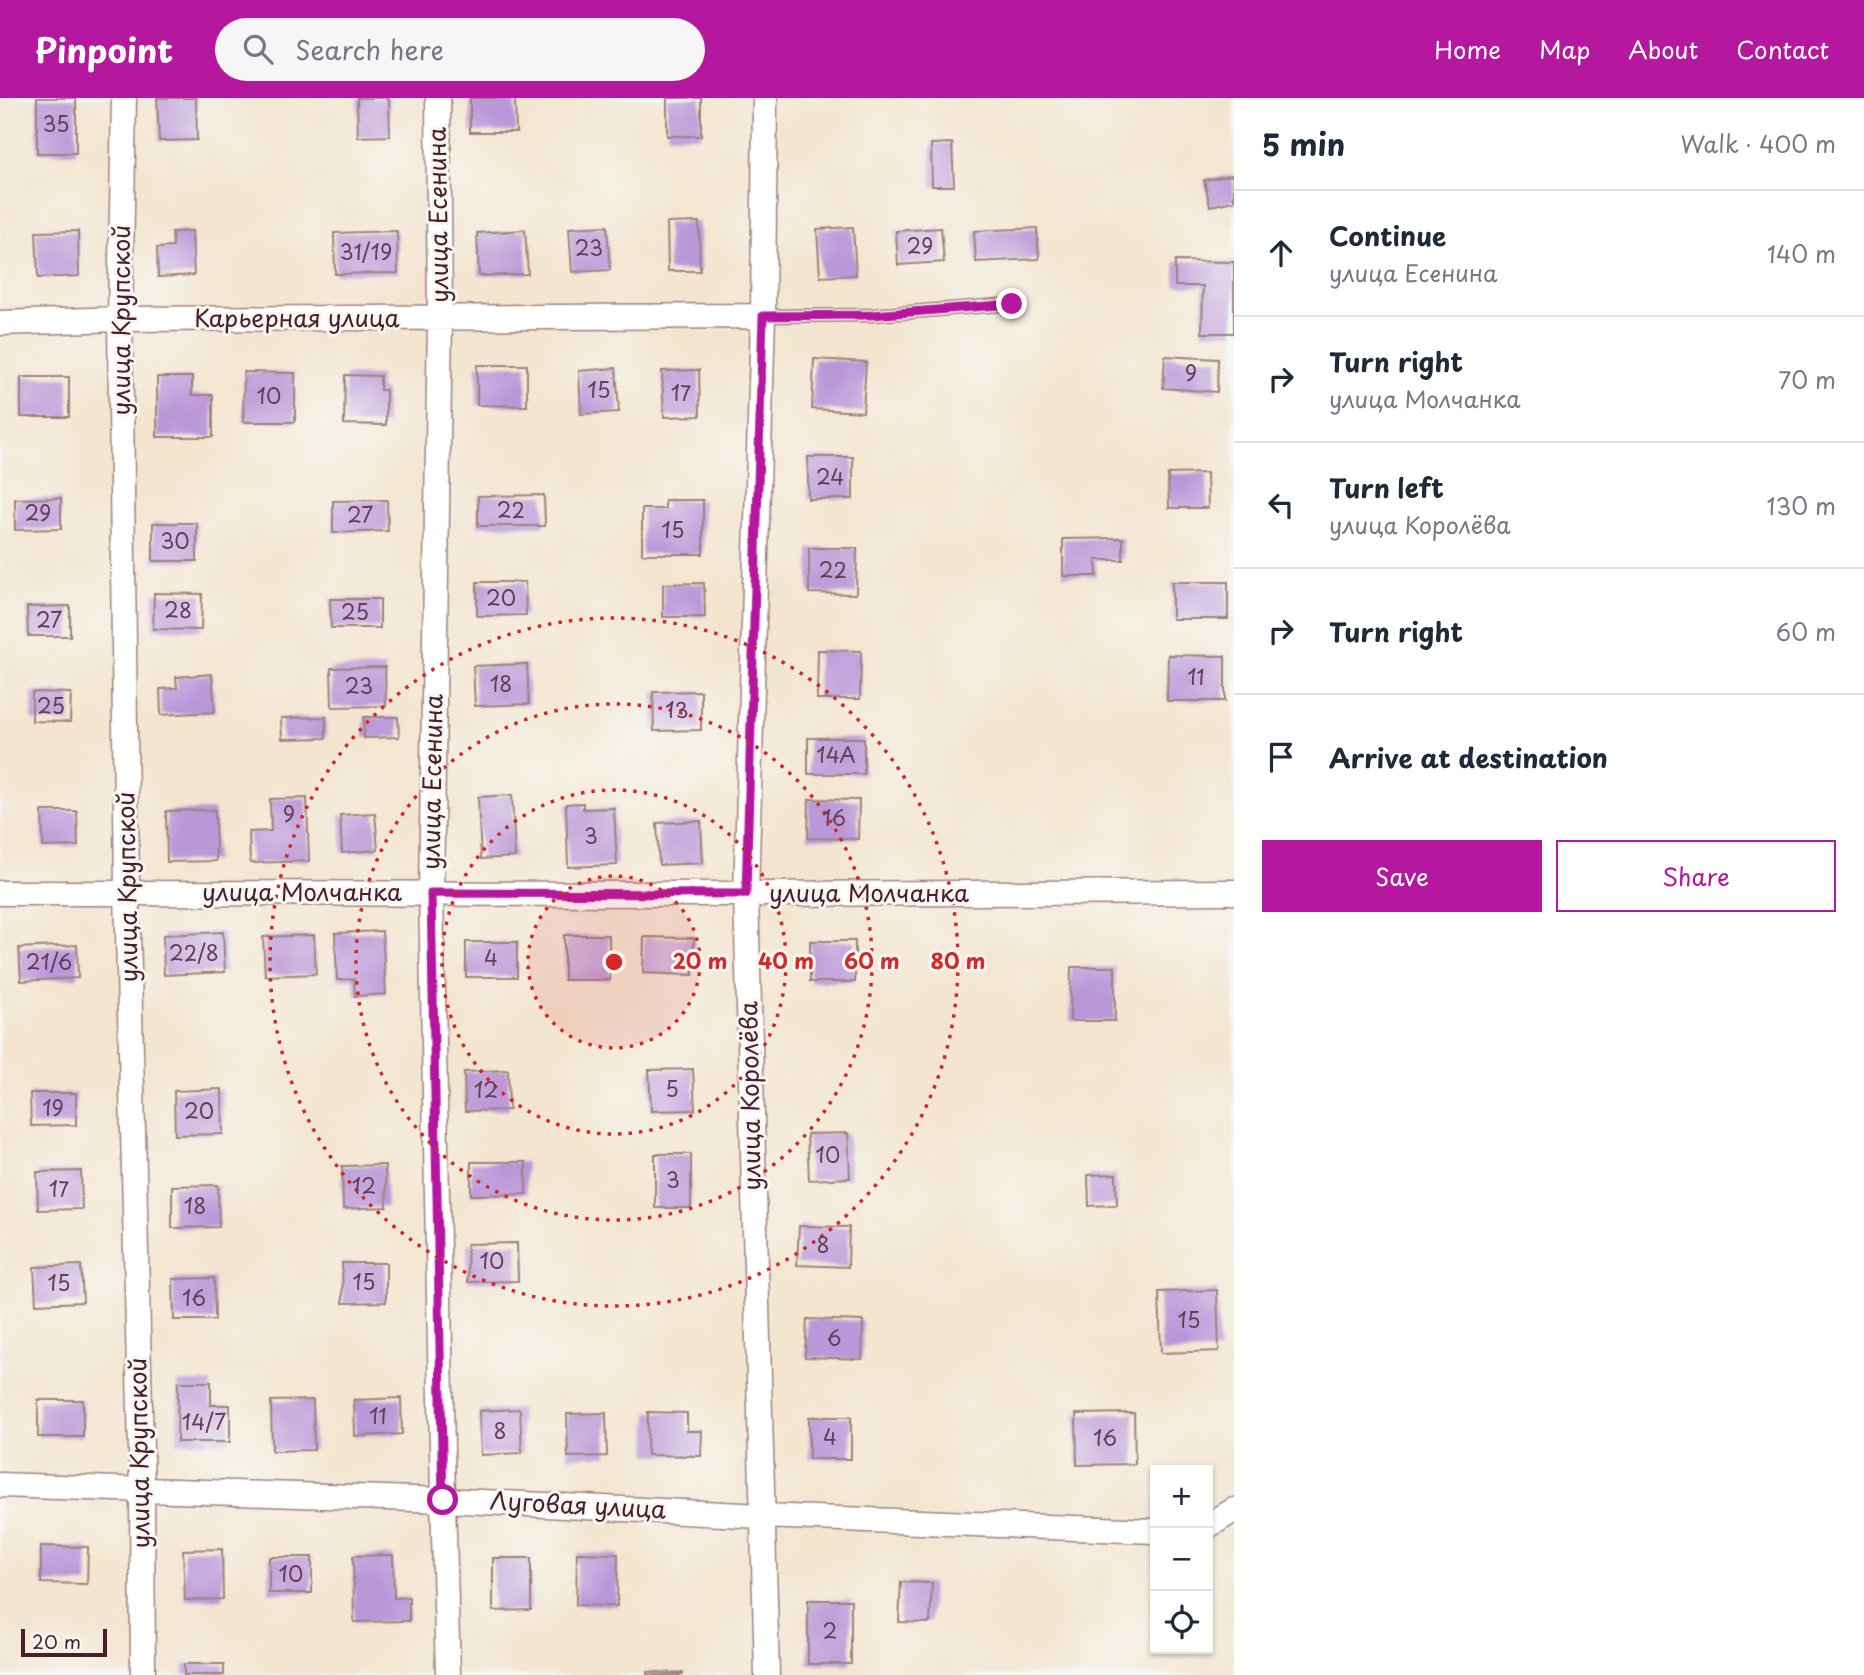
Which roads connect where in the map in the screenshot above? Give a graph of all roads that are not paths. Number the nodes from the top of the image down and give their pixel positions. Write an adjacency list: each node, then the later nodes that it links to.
1 (124, 98): 7 (street, улица Крупской)
2 (438, 98): 6 (street, улица Есенина)
3 (765, 98): 5 (street, улица Королёва)
4 (1012, 304): 5 (lane)
5 (763, 316): 6 (street, Карьерная улица); 13 (street, улица Королёва)
6 (440, 318): 7 (street, Карьерная улица); 12 (street, улица Есенина)
7 (120, 319): 8 (street, Карьерная улица); 9 (street, улица Крупской)
8 (0, 323)
9 (127, 892): 11 (street, улица Молчанка); 12 (street, улица Молчанка); 15 (street, улица Крупской)
10 (1234, 892): 13 (street, улица Молчанка)
11 (0, 893)
12 (431, 893): 13 (street, улица Молчанка); 16 (street, улица Есенина)
13 (746, 894): 18 (street, улица Королёва)
14 (0, 1485): 15 (street, Луговая улица)
15 (142, 1490): 16 (street, Луговая улица); 21 (street, улица Крупской)
16 (443, 1500): 18 (street, Луговая улица); 22 (street, улица Есенина)
17 (1234, 1510): 19 (street)
18 (762, 1516): 20 (street, Луговая улица); 23 (street, улица Королёва)
19 (1213, 1523)
20 (1150, 1531)
21 (143, 1675)
22 (448, 1675)
23 (767, 1675)

